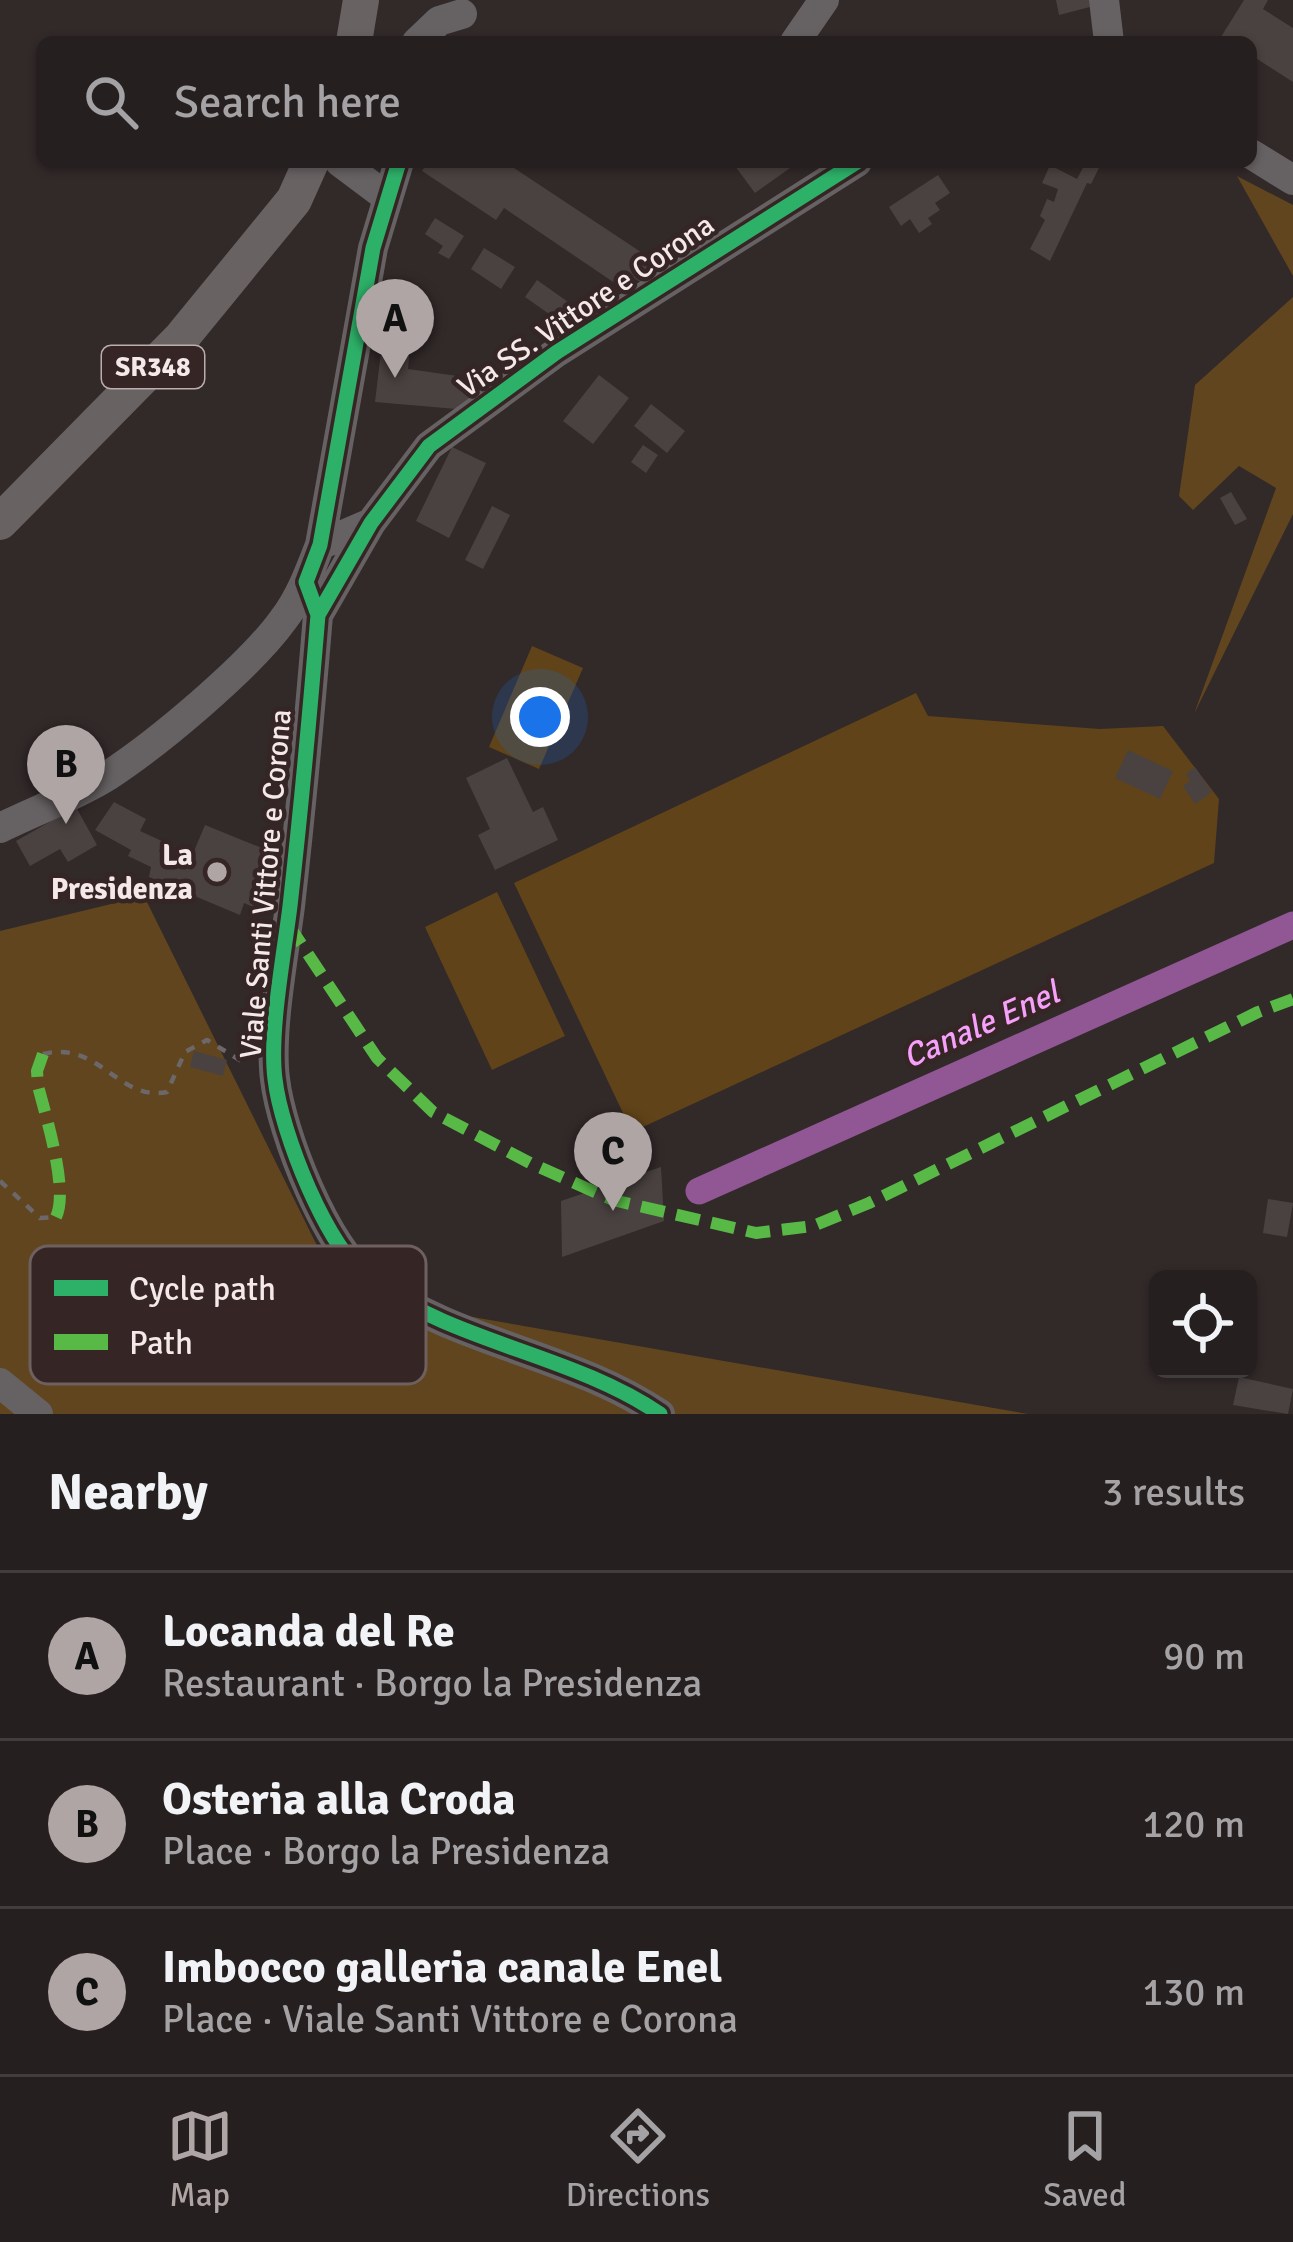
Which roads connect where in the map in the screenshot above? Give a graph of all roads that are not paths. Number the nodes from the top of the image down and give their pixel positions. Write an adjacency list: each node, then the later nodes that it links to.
1 (362, 0): 5 (main road)
2 (824, 0): 7 (street)
3 (1104, 0): 8 (street)
4 (460, 19): 6 (street)
5 (355, 36)
6 (424, 36)
7 (799, 36)
8 (1108, 36)
9 (1257, 158): 15 (street)
10 (308, 168): 17 (main road)
11 (319, 168): 17 (street)
12 (348, 168): 16 (street)
13 (397, 168): 16 (street)
14 (811, 173): 19 (street, Via SS. Vittore e Corona)
15 (1293, 180)
16 (388, 198): 20 (street)
17 (294, 200): 18 (main road, SR348)
18 (0, 522)
19 (370, 523): 20 (street, Via SS. Vittore e Corona); 22 (street)
20 (320, 545): 21 (street)
21 (306, 582): 22 (street, Viale Santi Vittore e Corona); 23 (street)
22 (318, 615): 24 (street, Viale Santi Vittore e Corona)
23 (0, 828)
24 (338, 1246)
25 (426, 1313): 28 (street, Viale Santi Vittore e Corona)
26 (0, 1383): 27 (street)
27 (38, 1414)
28 (660, 1414)

